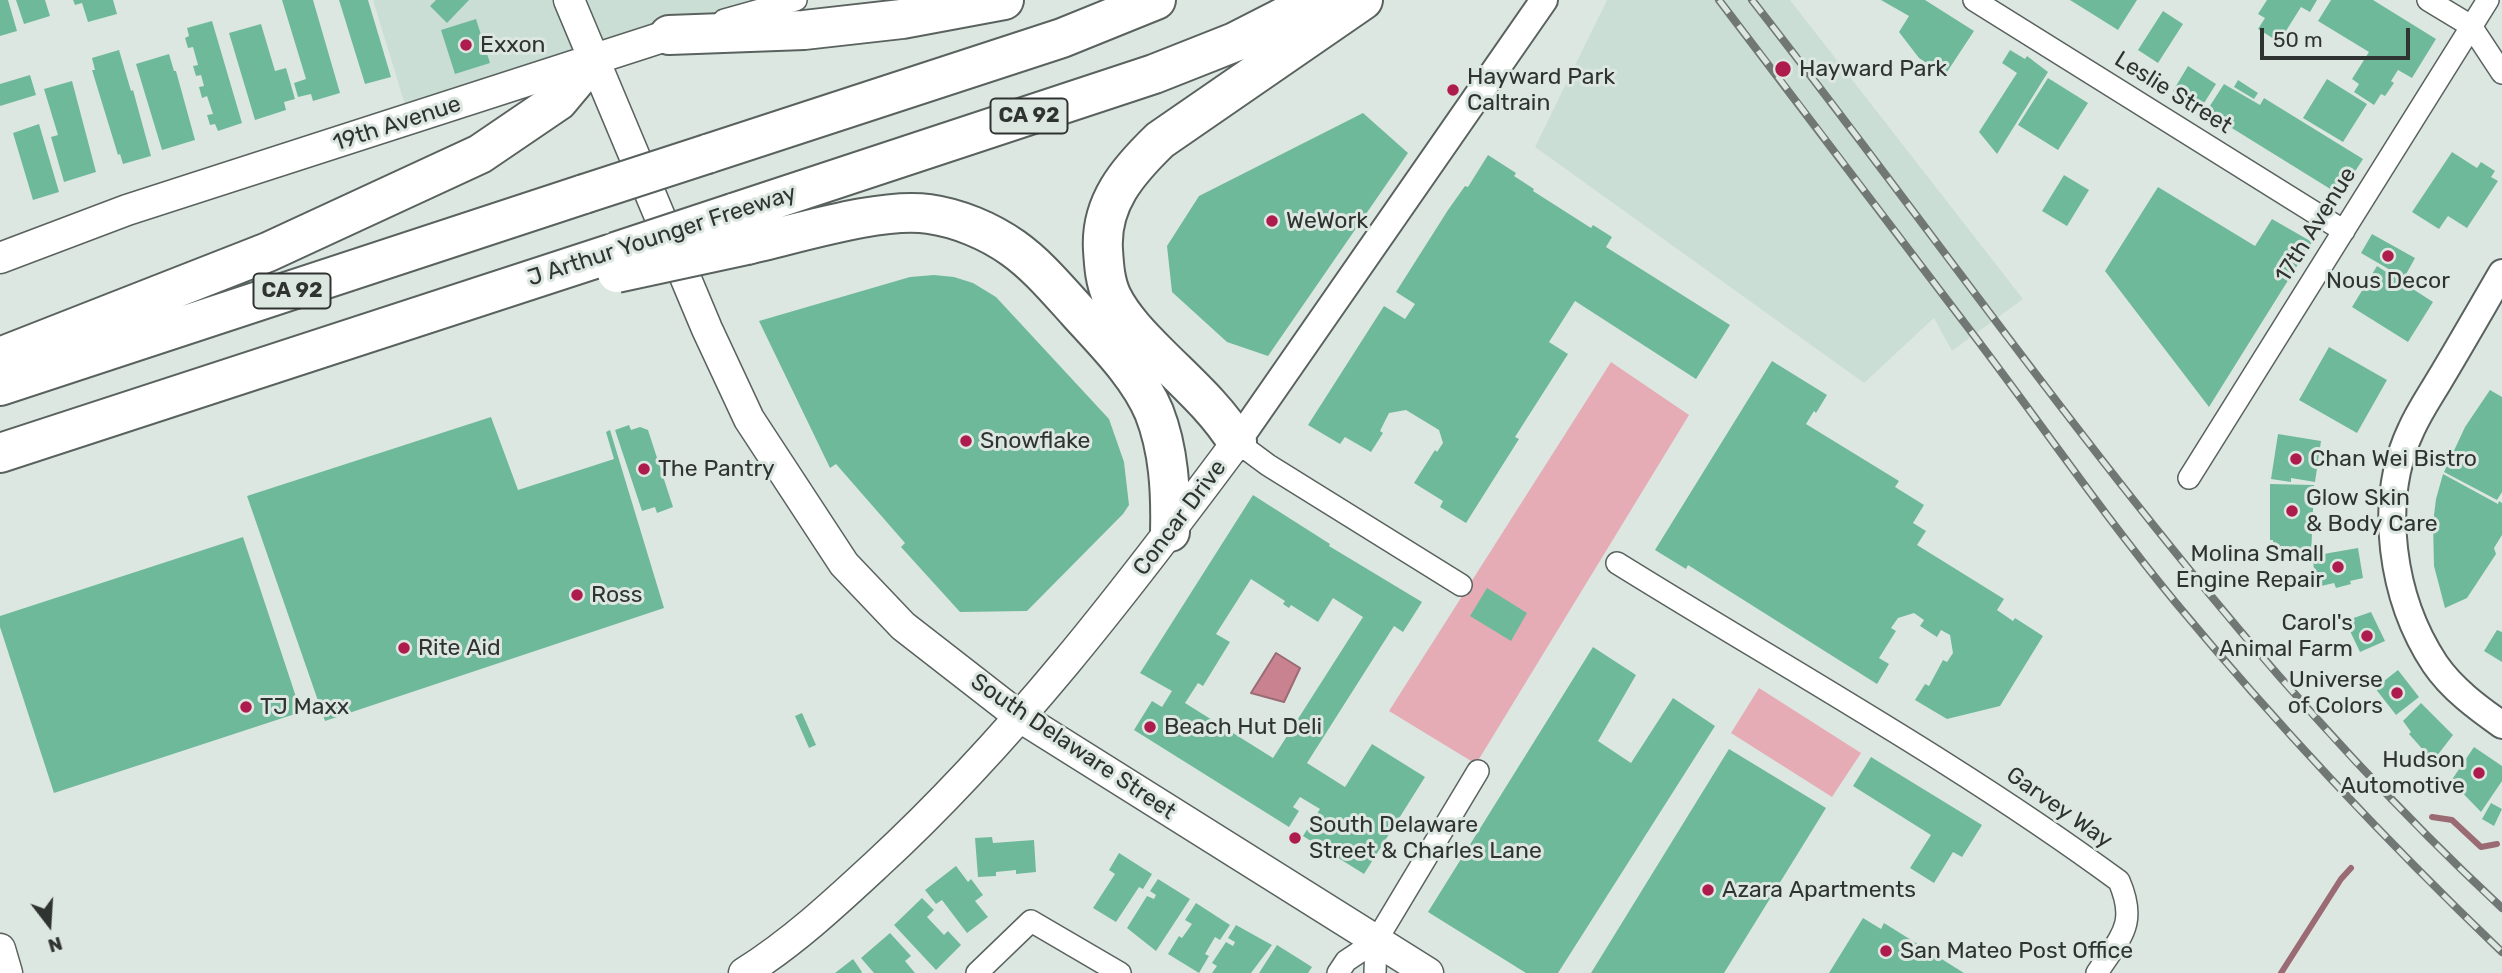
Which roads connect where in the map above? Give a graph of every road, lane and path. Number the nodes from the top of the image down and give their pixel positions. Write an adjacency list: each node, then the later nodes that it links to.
1 (569, 0): 13 (main road, South Delaware Street)
2 (796, 0): 12 (street, 19th Avenue)
3 (1004, 0): 12 (highway)
4 (1156, 0): 21 (highway, CA 92, bridge)
5 (1317, 0): 15 (highway, J Arthur Younger Freeway / CA 92)
6 (1363, 0): 22 (highway)
7 (1544, 0): 22 (street, Concar Drive)
8 (1974, 0): 16 (street, Leslie Street)
9 (2428, 0): 11 (street)
10 (2488, 0): 11 (street, 17th Avenue)
11 (2471, 26): 14 (street); 16 (street, 17th Avenue)
12 (669, 35): 13 (main road, 19th Avenue)
13 (594, 58): 17 (main road, 19th Avenue); 20 (highway); 28 (main road, South Delaware Street)
14 (2502, 73)
15 (740, 229): 19 (highway); 23 (highway, CA 92, bridge)
16 (2344, 231): 24 (street, 17th Avenue)
17 (0, 258)
18 (2502, 273): 29 (street)
19 (1099, 335): 22 (highway); 25 (highway)
20 (0, 356)
21 (0, 386)
22 (1237, 442): 25 (main road, Concar Drive); 27 (street)
23 (0, 453)
24 (2189, 478)
25 (1170, 532): 28 (main road, Concar Drive)
26 (1617, 563): 40 (street, Garvey Way)
27 (1461, 585)
28 (1020, 717): 31 (main road, South Delaware Street); 34 (main road, Concar Drive)
29 (2502, 725)
30 (1478, 771): 31 (street)
31 (1376, 941): 37 (street); 38 (street); 39 (main road, South Delaware Street)
32 (0, 949): 33 (main road)
33 (7, 973)
34 (744, 973)
35 (977, 973): 36 (street)
36 (1120, 973)
37 (1338, 973)
38 (1375, 973)
39 (1428, 973)
40 (2097, 973)

